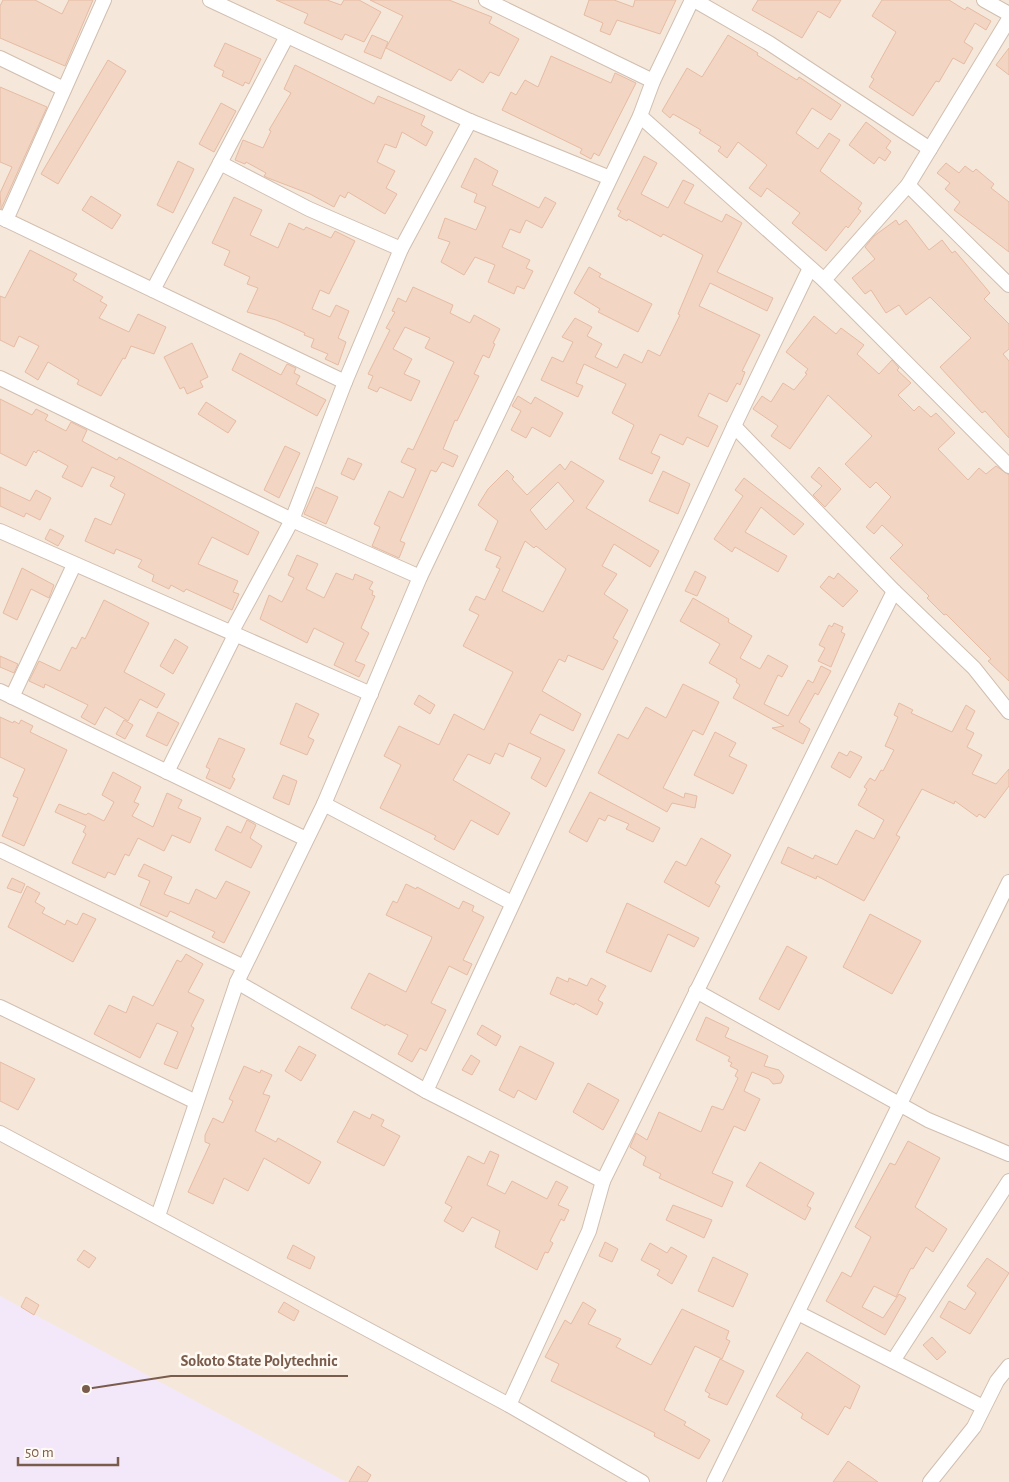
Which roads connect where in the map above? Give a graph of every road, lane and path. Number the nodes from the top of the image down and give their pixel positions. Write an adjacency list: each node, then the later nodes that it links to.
1 (104, 0): 11 (street)
2 (210, 0): 8 (street)
3 (486, 0): 10 (street)
4 (693, 0): 10 (street); 14 (street)
5 (984, 0): 6 (street)
6 (1009, 14)
7 (1009, 20): 14 (street)
8 (287, 36): 13 (street); 15 (street)
9 (0, 58): 11 (street)
10 (653, 81): 12 (street)
11 (64, 89): 18 (street)
12 (640, 116): 16 (street); 20 (street)
13 (470, 121): 16 (street); 19 (street)
14 (930, 149): 17 (street)
15 (220, 163): 19 (street); 23 (street)
16 (610, 178): 31 (street)
17 (908, 185): 21 (street); 22 (street)
18 (3, 219): 23 (street)
19 (402, 249): 25 (street)
20 (810, 268): 21 (street); 26 (street)
21 (824, 280): 27 (street)
22 (1009, 285)
23 (153, 290): 25 (street)
24 (0, 378): 28 (street)
25 (345, 382): 28 (street)
26 (734, 426): 32 (street); 42 (street)
27 (1009, 466)
28 (292, 520): 31 (street); 33 (street)
29 (0, 531): 30 (street)
30 (74, 565): 33 (street); 34 (street)
31 (420, 577): 35 (street)
32 (894, 591): 36 (street); 45 (street)
33 (233, 634): 35 (street); 37 (street)
34 (6, 694): 37 (street)
35 (371, 694): 38 (street)
36 (1009, 712)
37 (167, 772): 39 (street)
38 (324, 804): 39 (street); 42 (street)
39 (306, 839): 43 (street)
40 (0, 850): 43 (street)
41 (1009, 882): 49 (street)
42 (512, 903): 47 (street)
43 (244, 967): 44 (street)
44 (237, 982): 47 (street); 48 (street)
45 (696, 991): 49 (street); 52 (street)
46 (0, 1007): 48 (street)
47 (426, 1091): 52 (street)
48 (196, 1102): 54 (street)
49 (900, 1105): 51 (street); 55 (street)
50 (0, 1133): 54 (street)
51 (1009, 1154)
52 (602, 1181): 58 (street)
53 (1009, 1181): 56 (street)
54 (158, 1216): 58 (street)
55 (798, 1313): 56 (street); 61 (street)
56 (893, 1361): 59 (street)
57 (1009, 1366): 59 (street)
58 (509, 1405): 60 (street)
59 (984, 1407): 62 (street)
60 (642, 1482)
61 (714, 1482)
62 (930, 1482)

